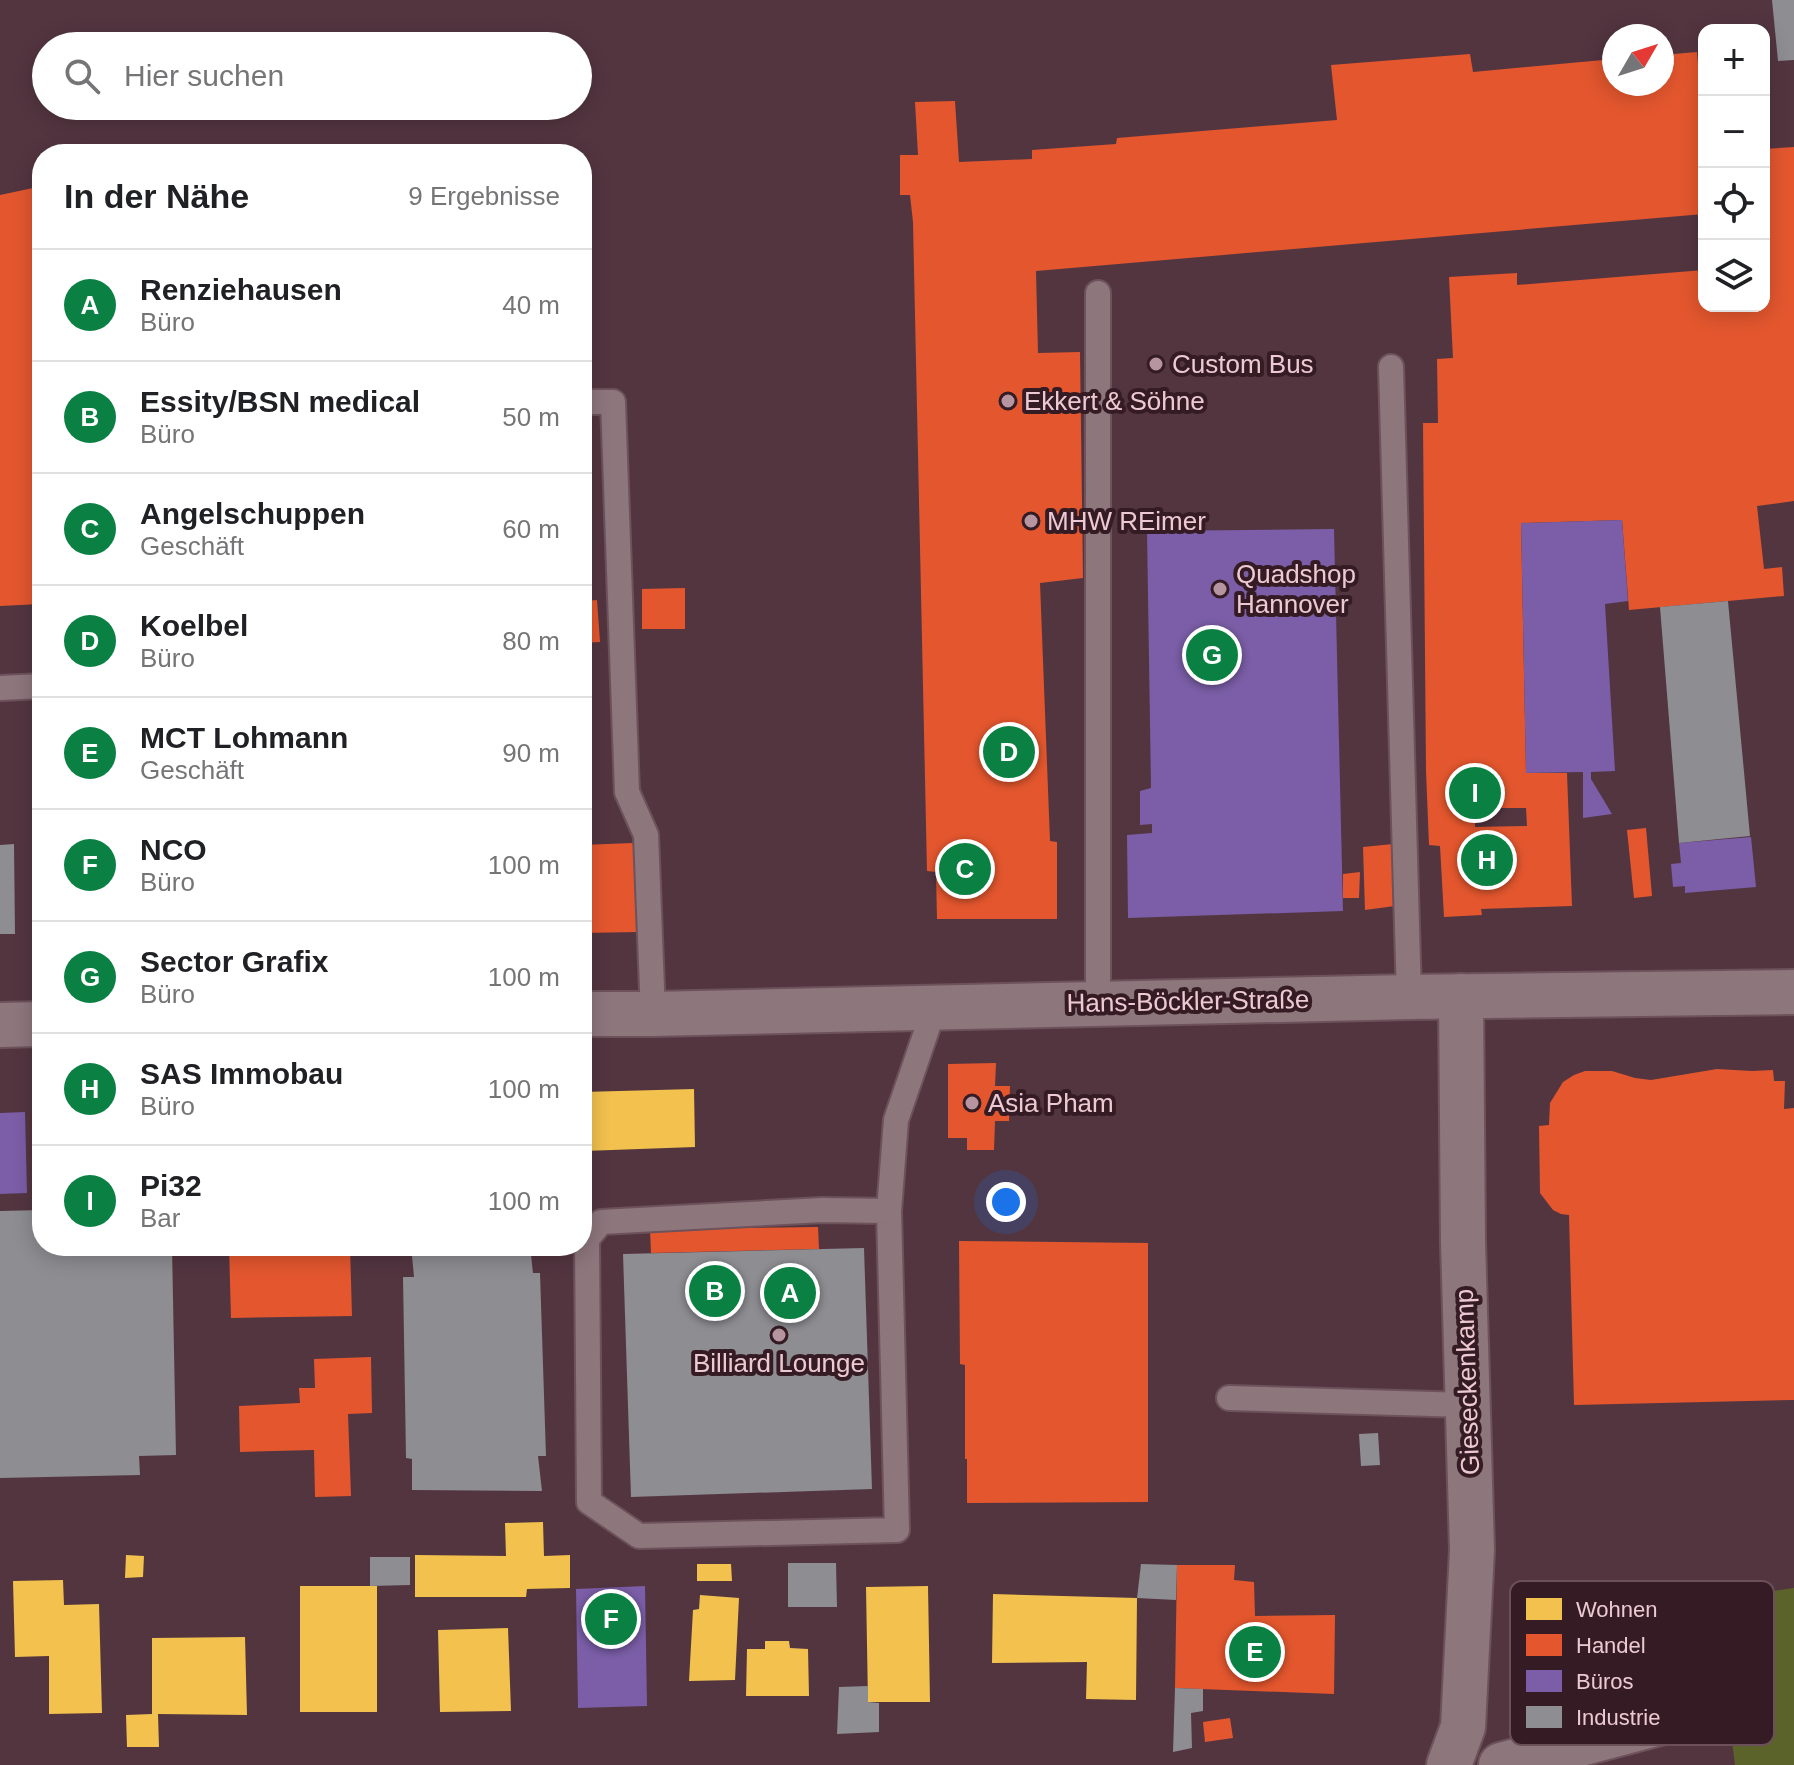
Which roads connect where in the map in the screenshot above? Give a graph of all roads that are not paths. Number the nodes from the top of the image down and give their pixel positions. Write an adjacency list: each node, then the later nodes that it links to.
1 (1098, 293): 9 (lane)
2 (1391, 367): 8 (lane)
3 (592, 402): 12 (lane)
4 (32, 686): 5 (lane)
5 (0, 688)
6 (1794, 992): 7 (street, Hans-Böckler-Straße)
7 (1461, 996): 8 (street, Hans-Böckler-Straße); 19 (street, Gieseckenkamp)
8 (1409, 997): 9 (street, Hans-Böckler-Straße)
9 (1098, 1003): 10 (street, Hans-Böckler-Straße)
10 (935, 1006): 12 (street, Hans-Böckler-Straße); 15 (lane)
11 (592, 1014): 12 (street, Hans-Böckler-Straße)
12 (653, 1014)
13 (32, 1024): 14 (street)
14 (0, 1025)
15 (889, 1211): 16 (lane); 17 (lane)
16 (592, 1233)
17 (587, 1256)
18 (1229, 1398): 19 (lane)
19 (1467, 1405): 21 (street, Gieseckenkamp)
20 (1576, 1745): 22 (street)
21 (1449, 1765)
22 (1501, 1765)

